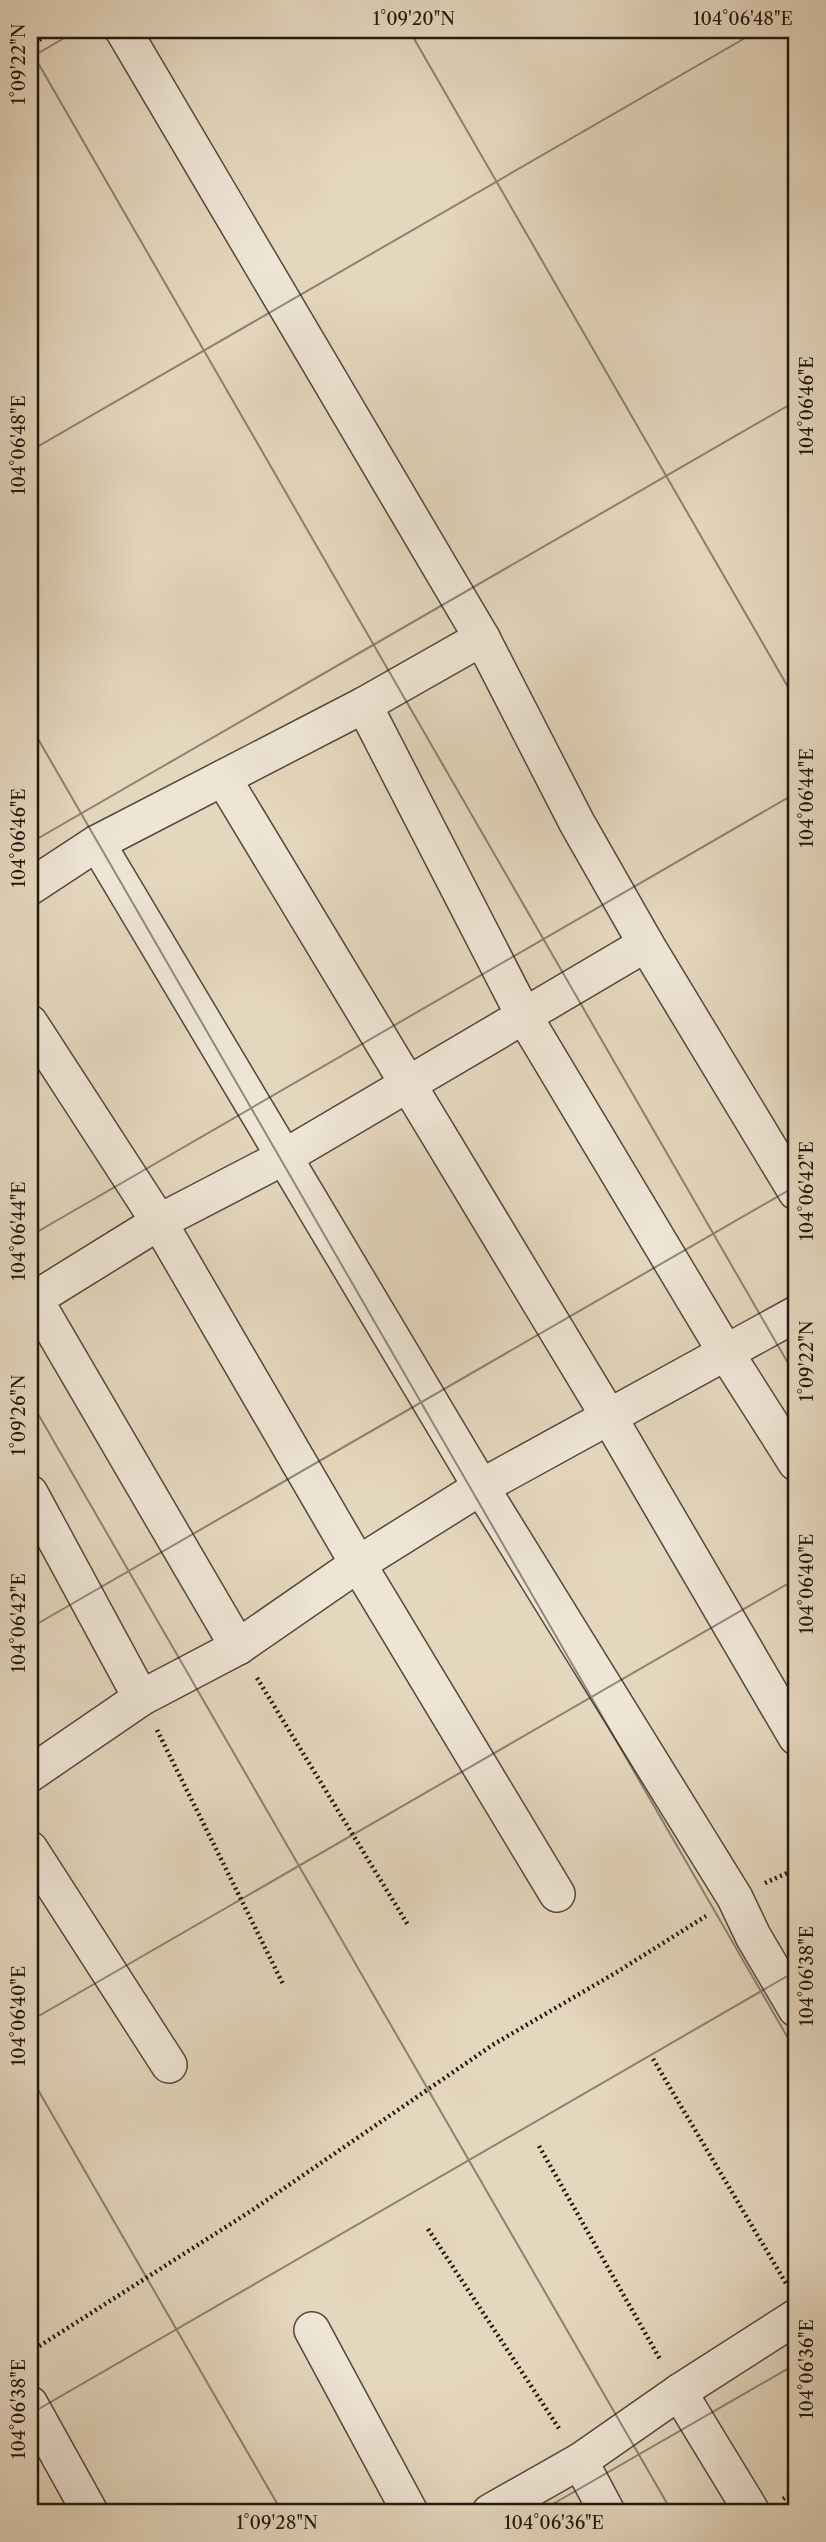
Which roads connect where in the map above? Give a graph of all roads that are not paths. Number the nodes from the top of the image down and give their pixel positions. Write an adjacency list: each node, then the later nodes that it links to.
1 (122, 30): 2 (street)
2 (482, 638): 3 (street); 7 (street)
3 (364, 705): 4 (street); 8 (street)
4 (223, 778): 5 (street); 10 (street)
5 (97, 843): 6 (street); 11 (street)
6 (30, 887)
7 (646, 944): 8 (street); 12 (street)
8 (524, 1016): 10 (street); 16 (street)
9 (30, 1023): 13 (street)
10 (407, 1085): 11 (street); 17 (street)
11 (286, 1156): 13 (street); 19 (street)
12 (796, 1192)
13 (159, 1222): 14 (street); 21 (street)
14 (31, 1297): 22 (street)
15 (796, 1314): 16 (street)
16 (726, 1353): 17 (street); 18 (street)
17 (609, 1417): 19 (street); 24 (street)
18 (796, 1463)
19 (481, 1487): 21 (street); 28 (street)
20 (30, 1493): 23 (street)
21 (358, 1564): 22 (street); 27 (street)
22 (238, 1647): 23 (street)
23 (141, 1698): 25 (street)
24 (796, 1737)
25 (30, 1774)
26 (30, 1849): 29 (street)
27 (557, 1894)
28 (796, 2009)
29 (169, 2065)
30 (793, 2303): 32 (street)
31 (312, 2330): 36 (street)
32 (679, 2392): 34 (street); 39 (street)
33 (30, 2404): 35 (street)
34 (580, 2461): 37 (street); 38 (street)
35 (90, 2512)
36 (410, 2512)
37 (490, 2512)
38 (607, 2512)
39 (752, 2512)

